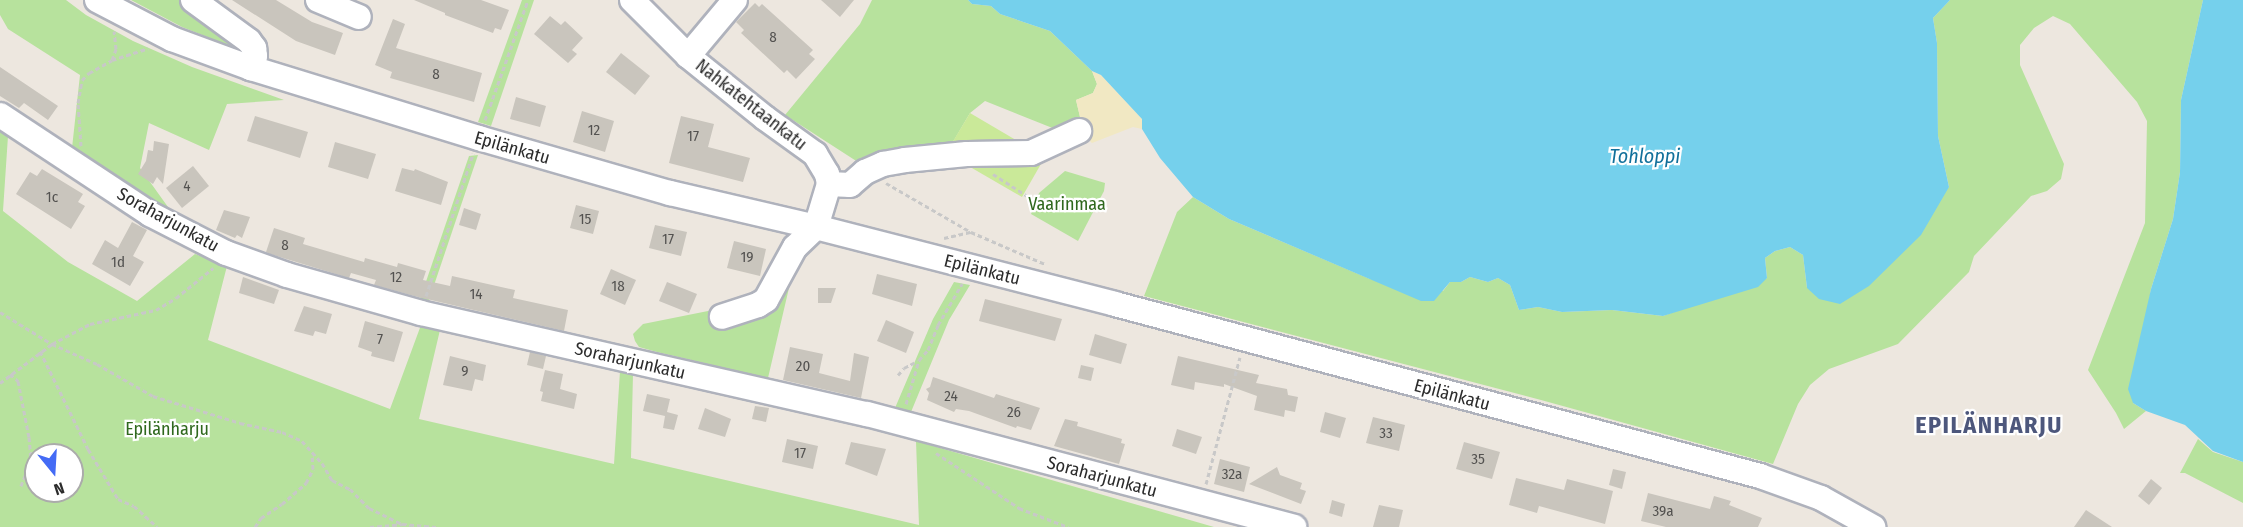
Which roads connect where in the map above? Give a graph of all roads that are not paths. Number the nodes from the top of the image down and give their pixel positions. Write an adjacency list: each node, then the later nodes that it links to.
1 (97, 0): 8 (street, Epilänkatu)
2 (193, 0): 8 (street)
3 (318, 0): 6 (street)
4 (632, 0): 7 (street, Nahkatehtaankatu)
5 (735, 0): 7 (street)
6 (359, 17)
7 (687, 56): 11 (street, Nahkatehtaankatu)
8 (251, 68): 12 (street, Epilänkatu)
9 (0, 115): 15 (street, Soraharjunkatu)
10 (1079, 131): 11 (street)
11 (829, 184): 12 (street)
12 (816, 227): 13 (street); 14 (street, Epilänkatu)
13 (722, 316)
14 (1846, 520): 16 (street, Epilänkatu)
15 (1294, 527)
16 (1873, 527)

